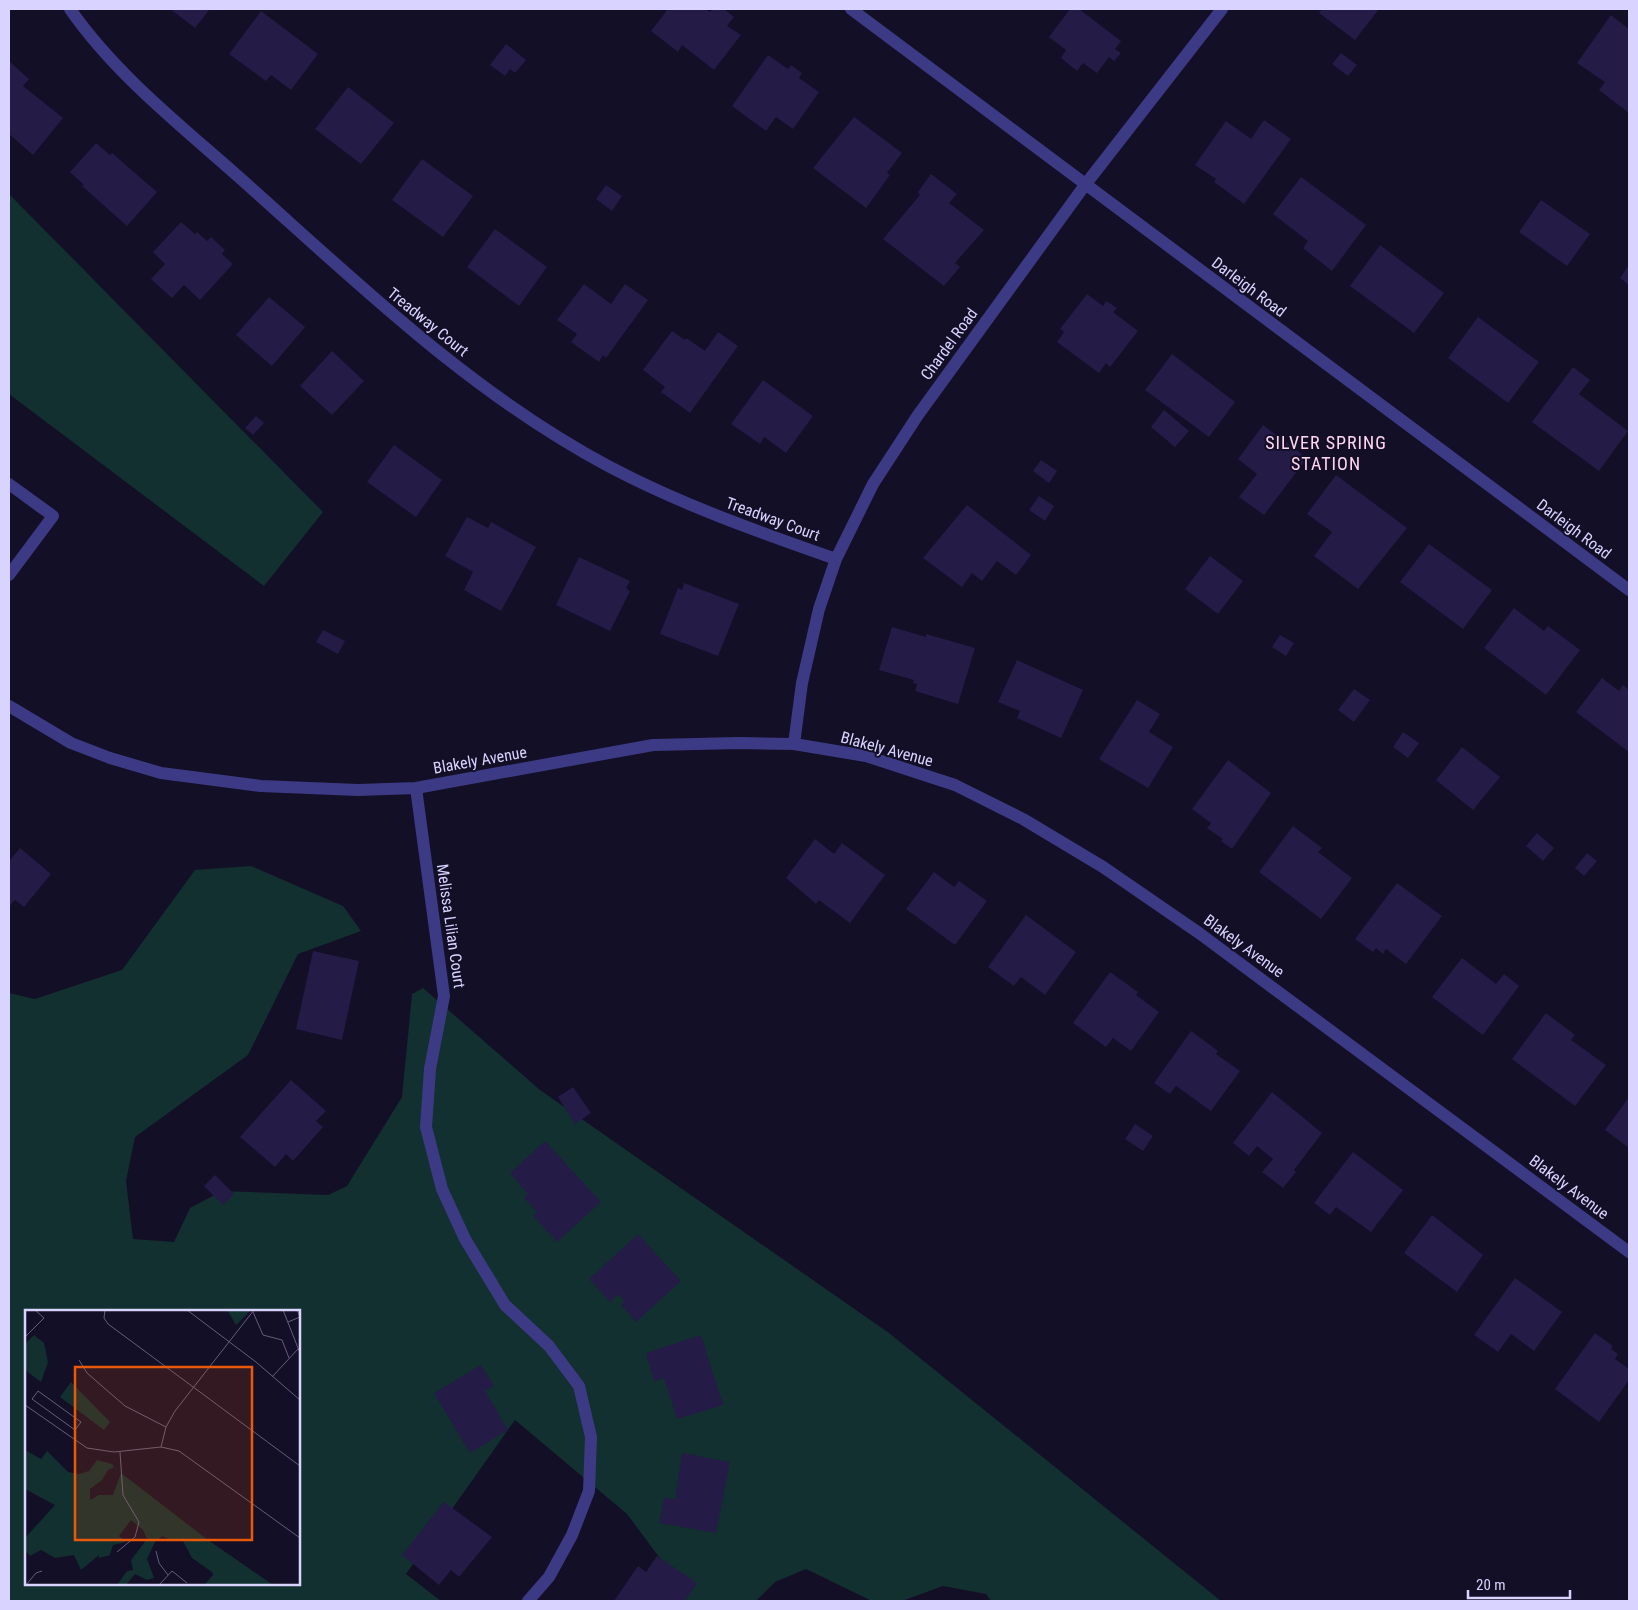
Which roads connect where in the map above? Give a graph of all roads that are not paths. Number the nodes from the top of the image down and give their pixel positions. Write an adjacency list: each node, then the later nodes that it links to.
1 (70, 9): 6 (street, Treadway Court)
2 (851, 9): 4 (street, Darleigh Road)
3 (1222, 9): 4 (street, Chardel Road)
4 (1085, 185): 6 (street, Chardel Road); 8 (street, Darleigh Road)
5 (9, 484): 7 (street)
6 (836, 559): 10 (street, Chardel Road)
7 (9, 575)
8 (1629, 590)
9 (9, 706): 11 (street, Blakely Avenue)
10 (794, 744): 11 (street, Blakely Avenue); 12 (street, Blakely Avenue)
11 (416, 788): 13 (street, Melissa Lilian Court)
12 (1629, 1252)
13 (528, 1601)

